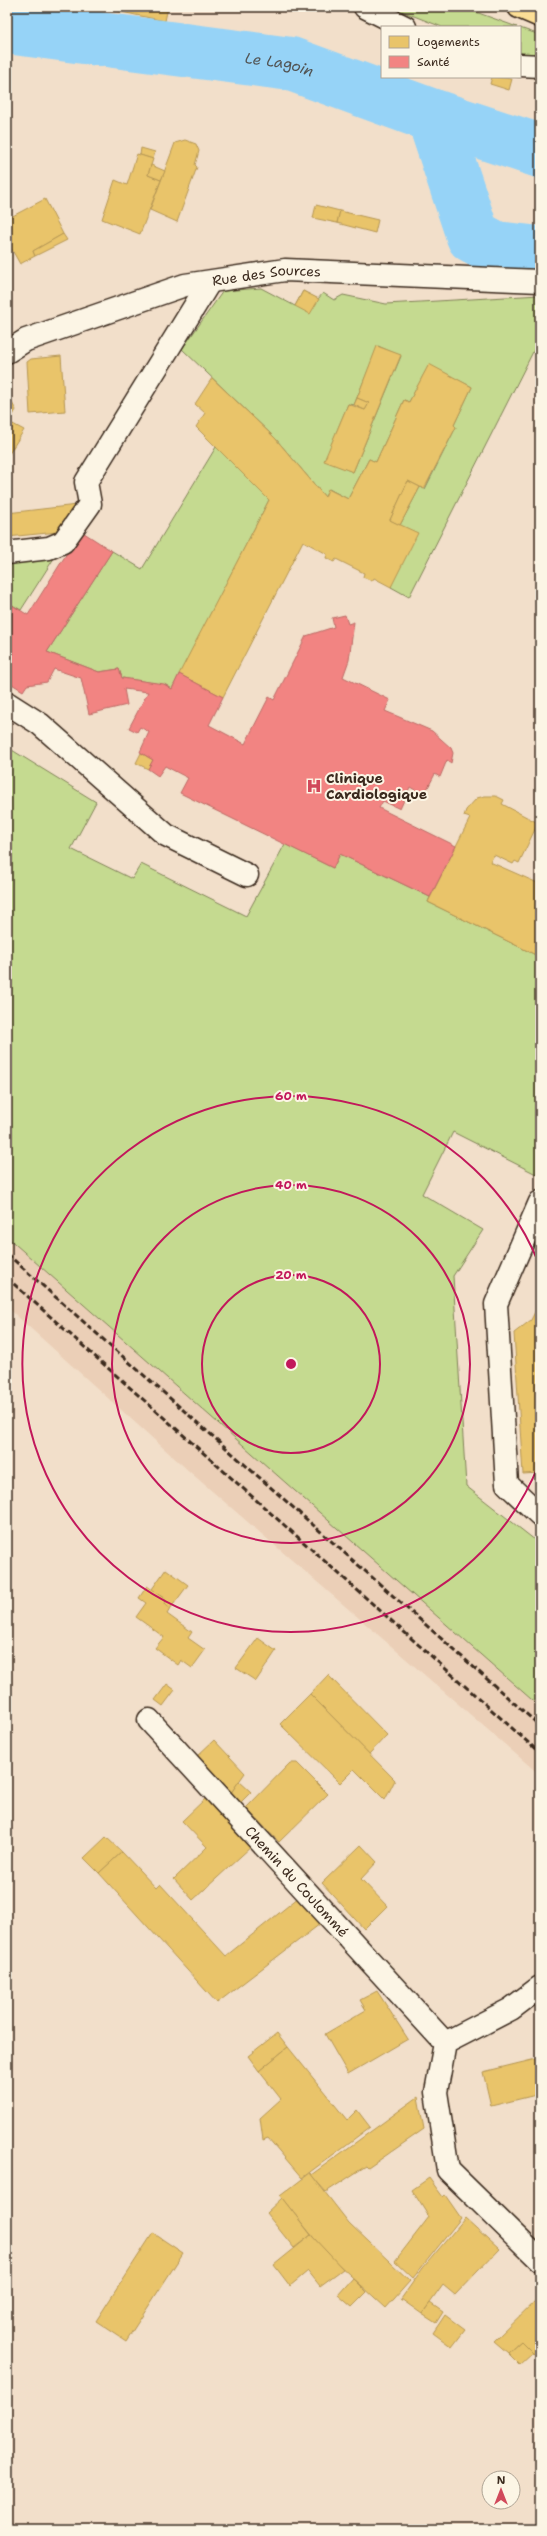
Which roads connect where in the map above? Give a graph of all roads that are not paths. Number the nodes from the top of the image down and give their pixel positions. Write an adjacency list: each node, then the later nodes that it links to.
1 (365, 7): 4 (street)
2 (519, 7): 3 (main road)
3 (540, 16)
4 (403, 26)
5 (521, 65): 6 (street)
6 (540, 66)
7 (540, 281): 8 (street, Rue des Sources)
8 (208, 283): 9 (street, Rue des Sources); 10 (street)
9 (7, 352)
10 (7, 553)
11 (7, 703): 12 (street)
12 (247, 875)
13 (540, 1202): 14 (street)
14 (540, 1515)
15 (149, 1720): 17 (street, Chemin du Coulommé)
16 (540, 1987): 17 (street)
17 (445, 2043): 18 (street)
18 (540, 2260)

